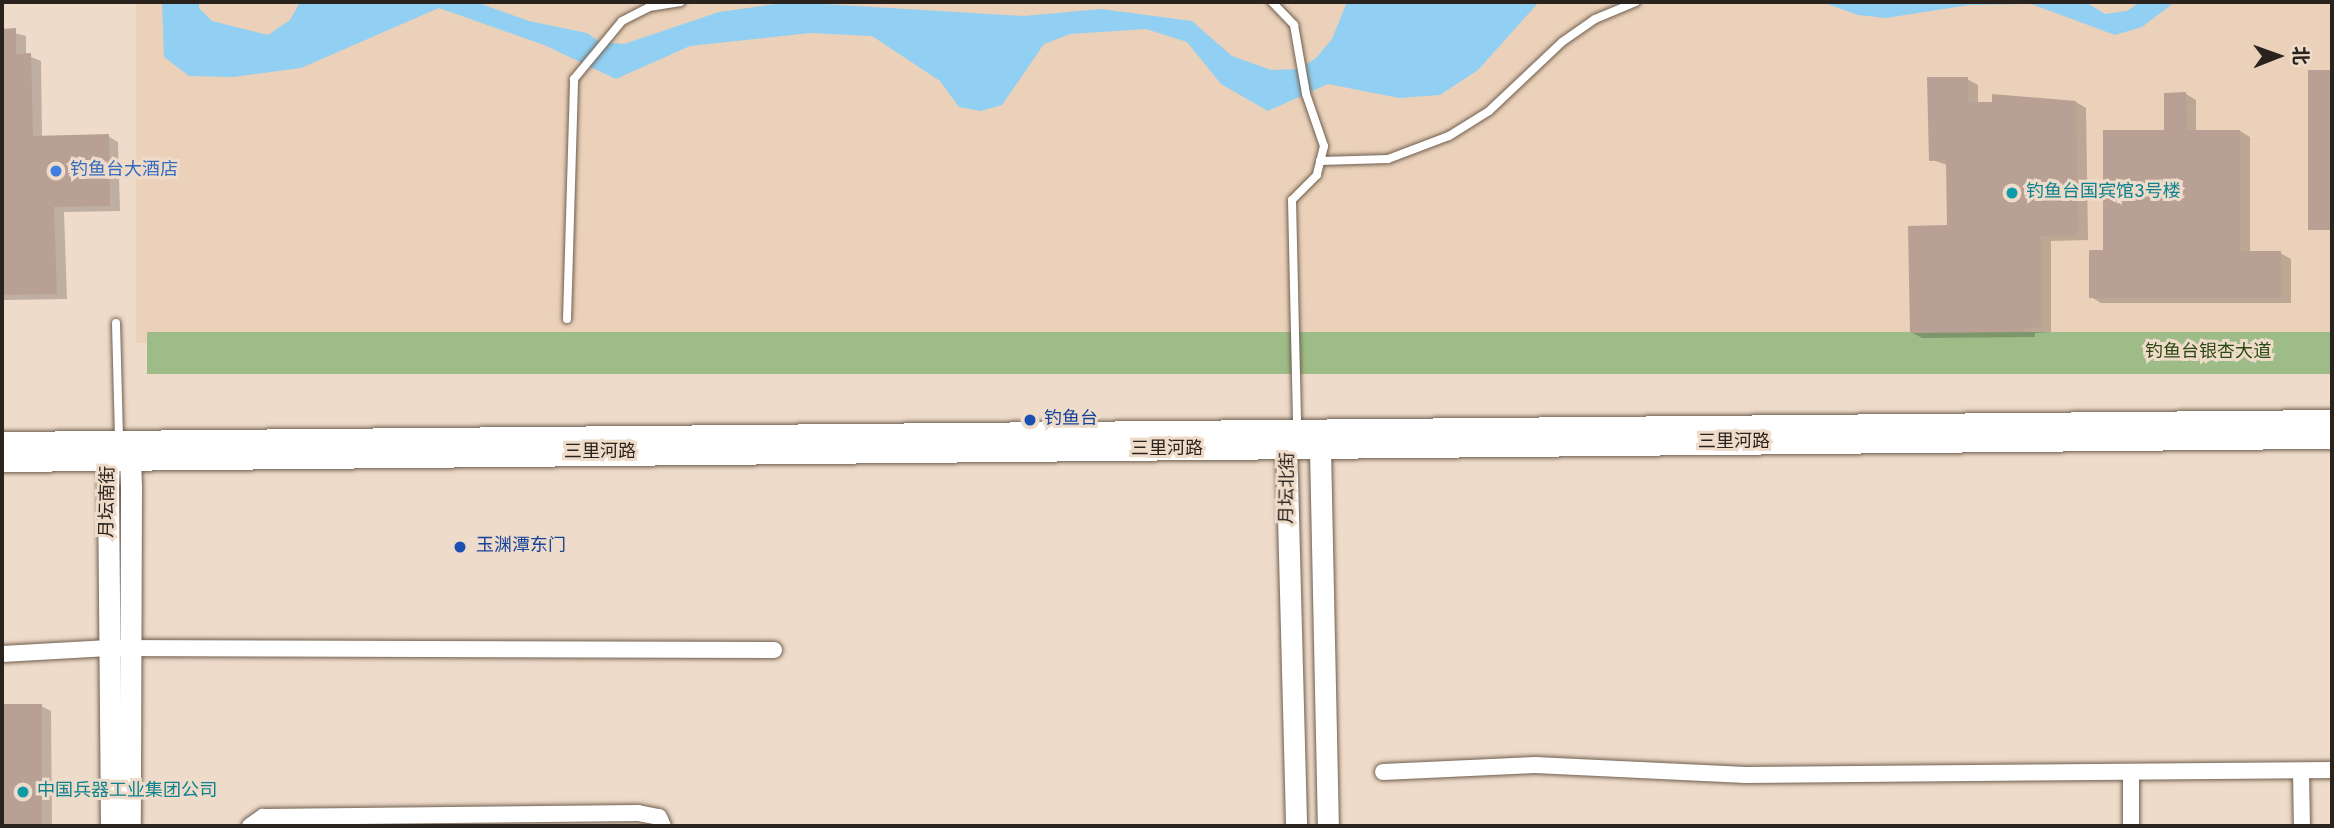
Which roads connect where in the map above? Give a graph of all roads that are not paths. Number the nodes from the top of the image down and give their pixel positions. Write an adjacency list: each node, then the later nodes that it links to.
1 (681, 2): 5 (lane)
2 (1272, 2): 4 (lane)
3 (1636, 2): 4 (lane)
4 (1320, 161): 9 (lane)
5 (566, 319)
6 (116, 323): 12 (lane)
7 (2332, 420): 9 (main road, 三里河路)
8 (2332, 438): 11 (main road, 三里河路)
9 (1292, 441): 11 (main road, 三里河路); 12 (main road, 三里河路); 25 (main road, 月坛北街)
10 (2, 442): 12 (main road, 三里河路)
11 (1320, 449): 26 (main road, 月坛北街)
12 (119, 453): 13 (main road, 三里河路); 14 (main road, 月坛南街)
13 (2, 461)
14 (119, 648): 15 (street); 16 (street); 21 (main road, 月坛南街); 22 (main road, 月坛南街)
15 (774, 650)
16 (2, 653)
17 (2332, 770): 18 (street)
18 (2301, 771): 20 (street); 28 (street)
19 (1383, 772): 20 (street)
20 (2131, 772): 27 (street)
21 (111, 826)
22 (130, 826)
23 (250, 826): 24 (street)
24 (663, 826)
25 (1296, 826)
26 (1328, 826)
27 (2131, 826)
28 (2302, 826)

